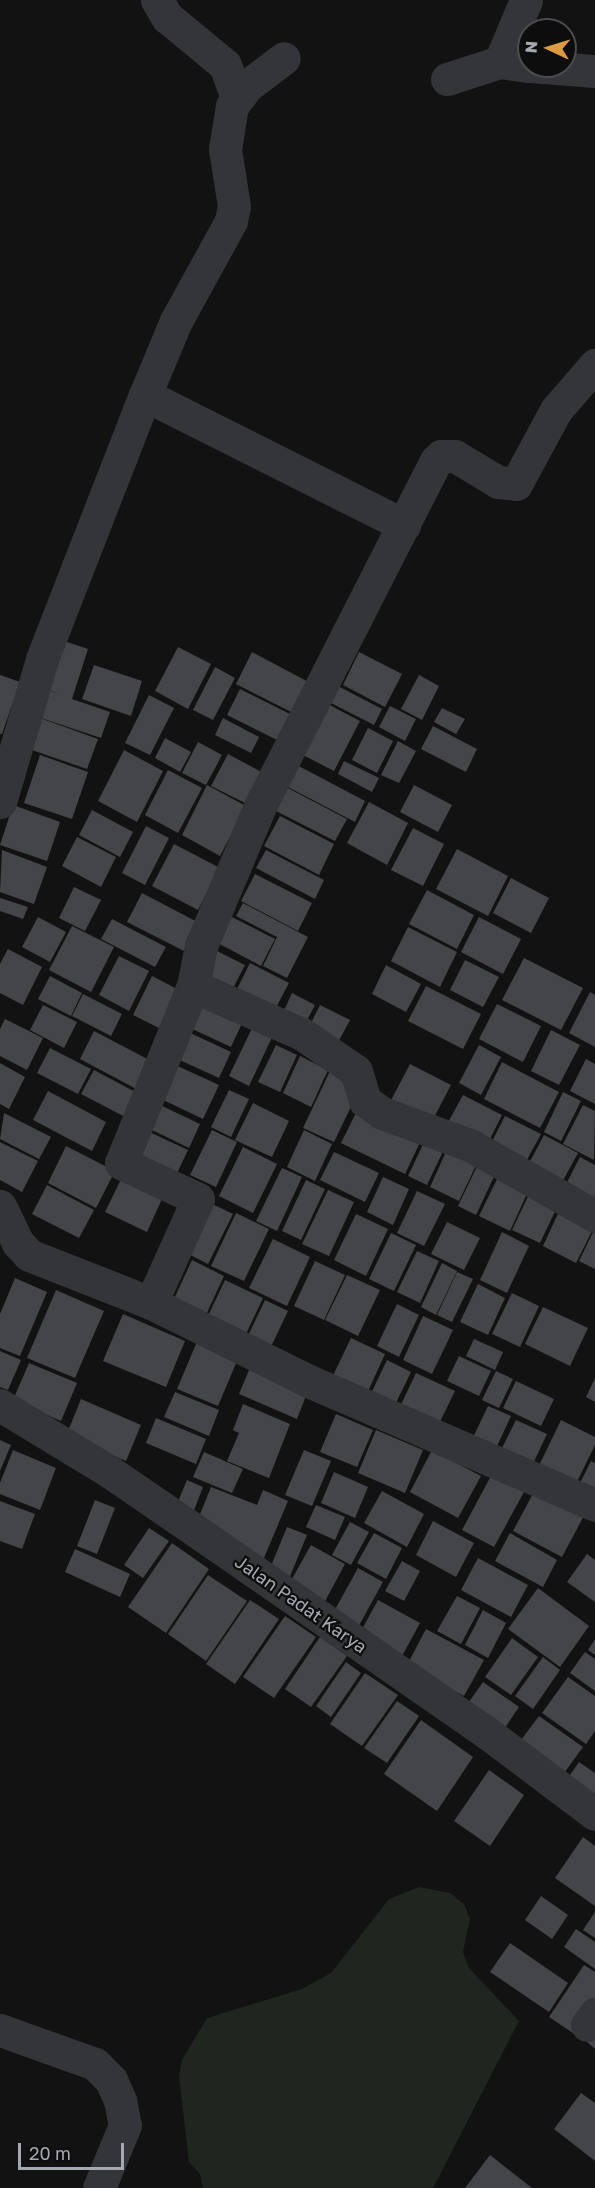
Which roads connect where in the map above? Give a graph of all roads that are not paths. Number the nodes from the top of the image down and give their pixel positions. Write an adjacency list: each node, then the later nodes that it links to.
1 (158, 0): 9 (street)
2 (526, 0): 3 (street)
3 (524, 18)
4 (284, 58): 9 (street)
5 (517, 66): 8 (street)
6 (577, 70): 7 (street)
7 (595, 71)
8 (447, 79)
9 (236, 96): 11 (street)
10 (595, 365): 12 (street)
11 (145, 394): 12 (street); 13 (street)
12 (404, 525): 15 (street)
13 (8, 740): 14 (street)
14 (0, 802)
15 (193, 986): 17 (street); 18 (street)
16 (0, 1206): 18 (street)
17 (595, 1216)
18 (151, 1303): 20 (street)
19 (0, 1405): 21 (street, Jalan Padat Karya)
20 (595, 1505)
21 (595, 1814)
22 (0, 2030): 23 (street)
23 (99, 2188)

